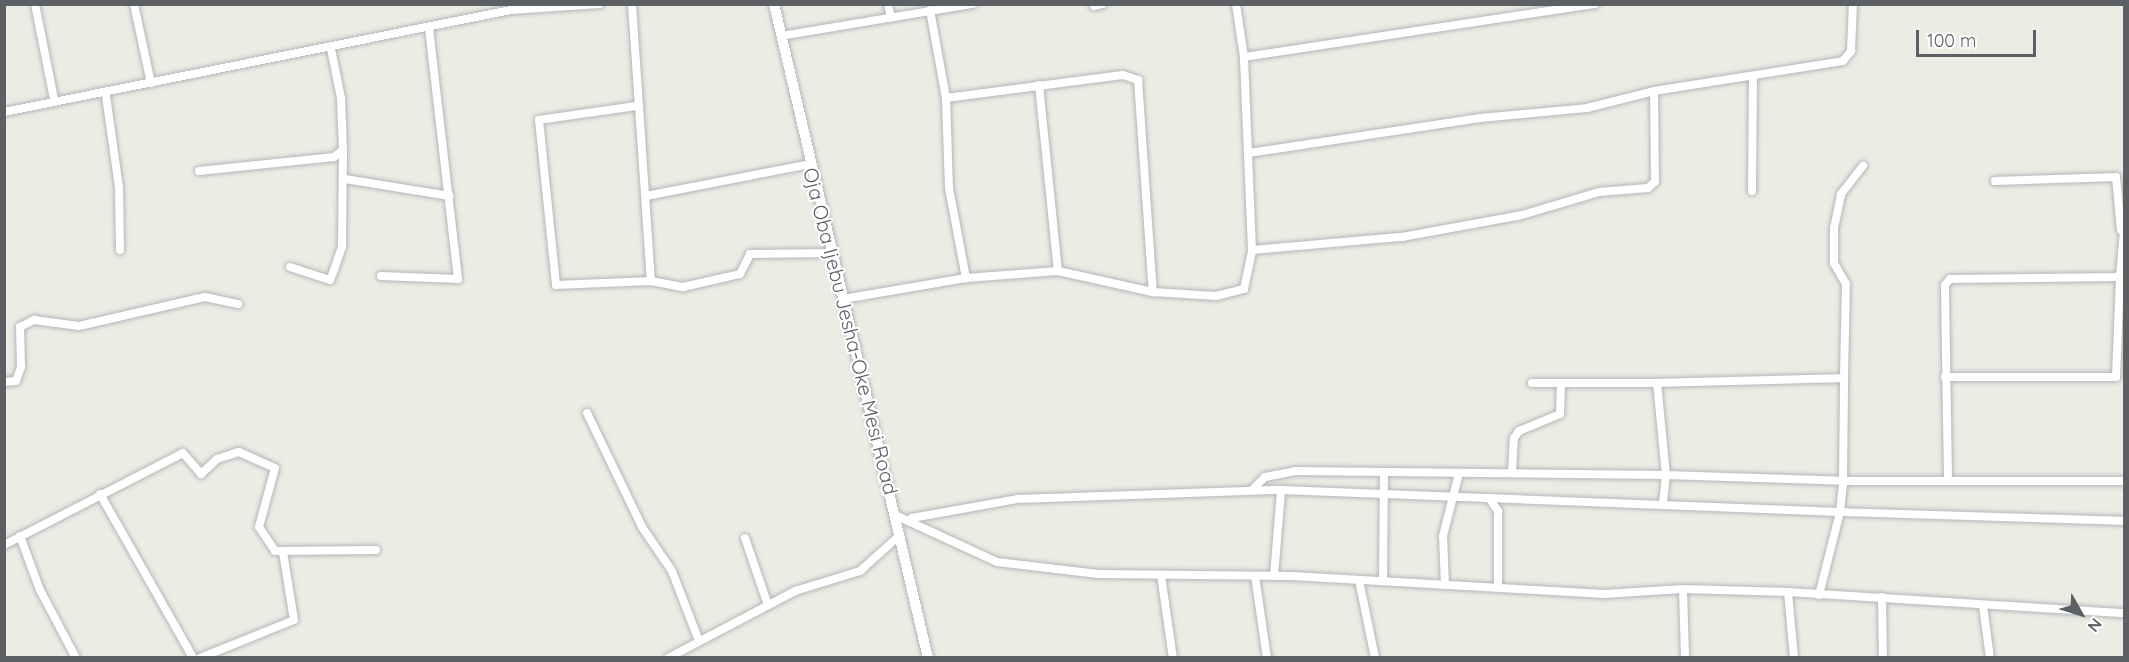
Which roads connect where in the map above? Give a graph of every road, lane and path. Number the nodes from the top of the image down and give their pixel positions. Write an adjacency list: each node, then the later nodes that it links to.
1 (35, 4): 25 (street)
2 (134, 4): 20 (street)
3 (600, 4): 15 (street)
4 (632, 4): 26 (street)
5 (774, 4): 16 (main road, Oja Oba Ijebu Jesha-Oke Mesi Road)
6 (888, 4): 14 (street)
7 (972, 4): 13 (street)
8 (1103, 4): 12 (street)
9 (1236, 4): 18 (street)
10 (1595, 4): 18 (street)
11 (1853, 4): 19 (street)
12 (1094, 6)
13 (930, 10): 14 (street); 24 (street)
14 (891, 18): 16 (street)
15 (429, 27): 17 (street); 36 (street)
16 (781, 36): 30 (main road, Oja Oba Ijebu Jesha-Oke Mesi Road)
17 (331, 49): 20 (street); 28 (street)
18 (1244, 57): 29 (street)
19 (1753, 77): 22 (street); 35 (street)
20 (151, 83): 23 (street)
21 (1039, 85): 24 (street); 43 (street); 48 (street)
22 (1654, 91): 29 (street); 40 (street)
23 (106, 96): 25 (street); 39 (street)
24 (946, 98): 46 (street)
25 (54, 99): 27 (street)
26 (636, 106): 37 (street); 47 (street)
27 (4, 112)
28 (343, 150): 32 (street); 33 (street)
29 (1249, 153): 40 (street)
30 (811, 164): 37 (street); 41 (main road, Oja Oba Ijebu Jesha-Oke Mesi Road)
31 (1863, 166): 52 (street)
32 (199, 171)
33 (345, 178): 36 (street); 42 (street)
34 (1995, 182): 38 (street)
35 (1752, 191)
36 (450, 196): 44 (street)
37 (646, 196): 47 (street)
38 (2123, 230): 45 (street)
39 (120, 250)
40 (1252, 250): 48 (street)
41 (832, 253): 47 (street); 49 (main road, Oja Oba Ijebu Jesha-Oke Mesi Road)
42 (290, 267)
43 (1058, 271): 46 (street); 48 (street)
44 (381, 276)
45 (2120, 277): 51 (street); 51 (street)
46 (966, 278): 49 (street)
47 (651, 281)
48 (1153, 292)
49 (843, 299): 73 (main road, Oja Oba Ijebu Jesha-Oke Mesi Road)
50 (238, 304): 53 (street)
51 (1945, 377): 63 (street)
52 (1844, 378): 56 (street); 62 (street)
53 (4, 382)
54 (1532, 383): 55 (street)
55 (1561, 383): 56 (street); 60 (street)
56 (1657, 383): 61 (street)
57 (587, 413): 96 (street)
58 (1384, 472): 59 (street); 65 (street); 68 (street)
59 (1458, 473): 60 (street); 69 (street)
60 (1512, 473): 61 (street)
61 (1666, 475): 62 (street); 71 (street)
62 (1843, 481): 63 (street); 72 (street)
63 (1948, 481): 64 (street)
64 (2124, 481)
65 (1252, 490): 66 (street); 74 (street)
66 (1281, 490): 68 (street); 84 (street)
67 (100, 494): 77 (street); 81 (street); 98 (street)
68 (1382, 494): 69 (street); 86 (street)
69 (1449, 496): 70 (street); 87 (street)
70 (1489, 498): 71 (street); 88 (street)
71 (1663, 504): 72 (street)
72 (1840, 512): 75 (street); 91 (street)
73 (895, 515): 74 (street); 76 (main road, Oja Oba Ijebu Jesha-Oke Mesi Road)
74 (912, 518): 82 (street)
75 (2124, 520)
76 (900, 535): 93 (street); 101 (main road, Oja Oba Ijebu Jesha-Oke Mesi Road)
77 (20, 536): 79 (street); 97 (street)
78 (746, 538): 93 (street)
79 (4, 545)
80 (376, 550): 81 (street)
81 (283, 552): 99 (street)
82 (1161, 574): 83 (street); 102 (street)
83 (1256, 576): 84 (street); 103 (street)
84 (1274, 576): 85 (street)
85 (1359, 580): 86 (street); 104 (street)
86 (1383, 581): 87 (street)
87 (1445, 585): 88 (street)
88 (1498, 586): 89 (street)
89 (1683, 589): 90 (street); 105 (street)
90 (1788, 592): 91 (street); 106 (street)
91 (1819, 595): 92 (street)
92 (1882, 597): 94 (street); 107 (street)
93 (768, 605): 96 (street)
94 (1983, 606): 95 (street); 108 (street)
95 (2124, 613)
96 (699, 641): 100 (street)
97 (76, 657)
98 (194, 657)
99 (200, 657)
100 (668, 657)
101 (928, 657)
102 (1173, 657)
103 (1267, 657)
104 (1375, 657)
105 (1684, 657)
106 (1794, 657)
107 (1883, 657)
108 (1990, 657)

